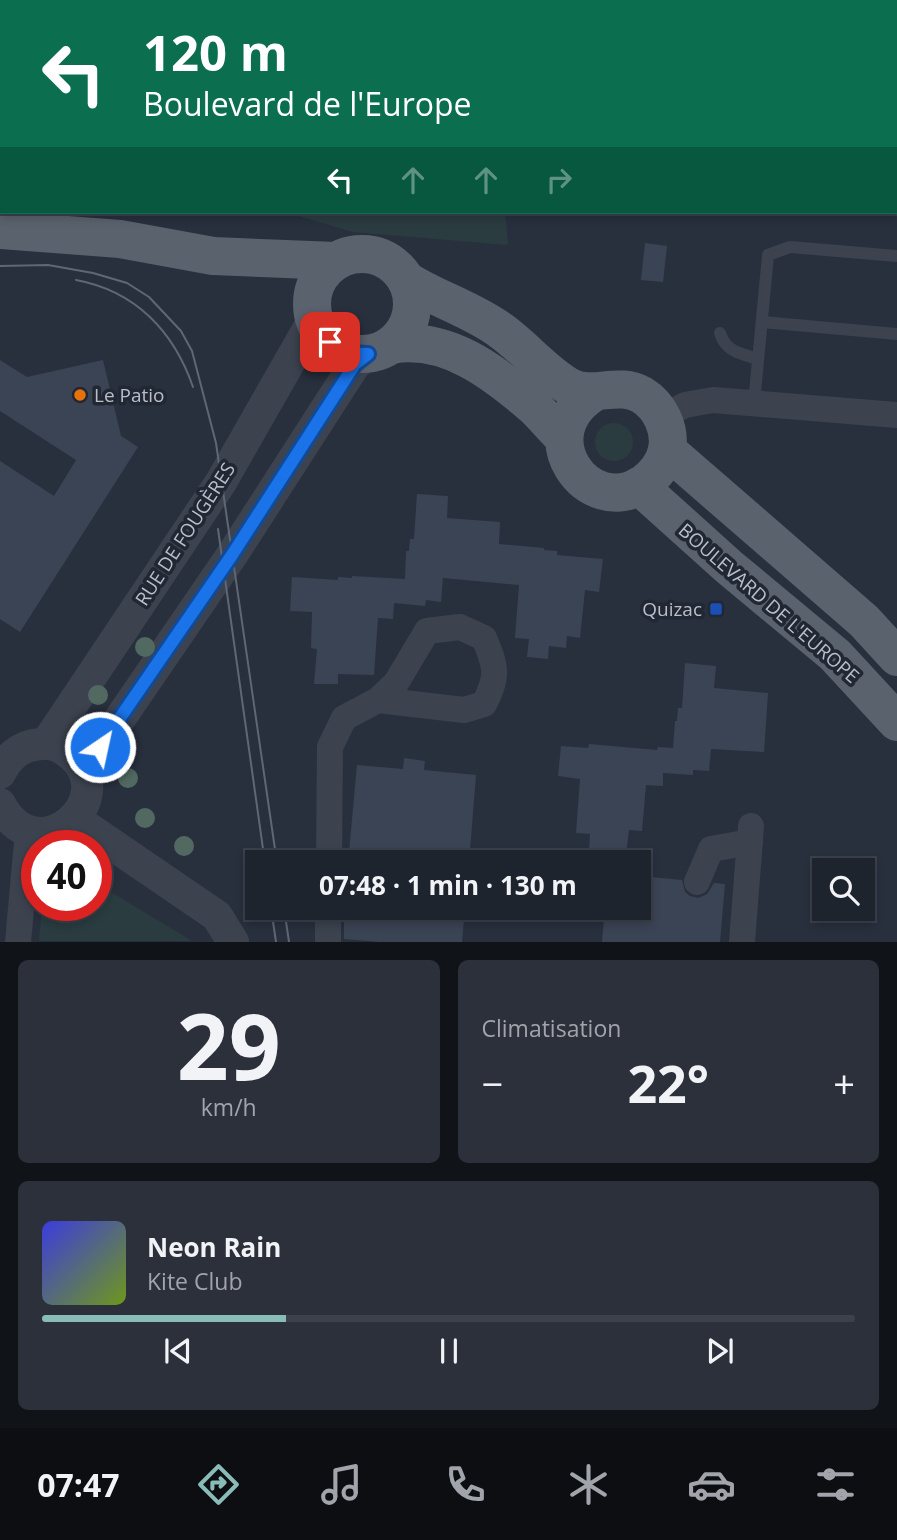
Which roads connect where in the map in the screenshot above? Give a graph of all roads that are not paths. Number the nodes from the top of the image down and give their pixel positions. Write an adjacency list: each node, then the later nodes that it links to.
1 (0, 230): 2 (main road)
2 (213, 256): 4 (main road); 6 (main road)
3 (897, 256): 7 (lane)
4 (336, 261): 5 (main road); 6 (main road)
5 (406, 280): 10 (main road); 12 (main road)
6 (313, 314): 10 (main road); 21 (street, RUE DE FOUGÈRES)
7 (762, 322): 9 (lane); 11 (lane)
8 (720, 333): 11 (lane)
9 (897, 334)
10 (380, 349): 16 (main road); 22 (street)
11 (758, 359): 13 (lane)
12 (595, 392): 15 (main road); 16 (main road)
13 (754, 403): 14 (street); 15 (street)
14 (897, 415)
15 (665, 433): 17 (main road); 18 (main road)
16 (564, 438): 17 (main road)
17 (639, 486): 20 (main road, BOULEVARD DE L'EUROPE)
18 (897, 657)
19 (378, 700): 28 (street)
20 (897, 722)
21 (46, 744): 22 (street); 23 (street)
22 (83, 771): 25 (street)
23 (0, 773)
24 (0, 804): 26 (street)
25 (75, 819): 27 (street); 33 (street)
26 (26, 830)
27 (60, 830)
28 (329, 850)
29 (697, 882): 35 (street)
30 (21, 909): 32 (street)
31 (328, 920): 34 (street)
32 (18, 942)
33 (233, 942)
34 (328, 942)
35 (742, 942)

